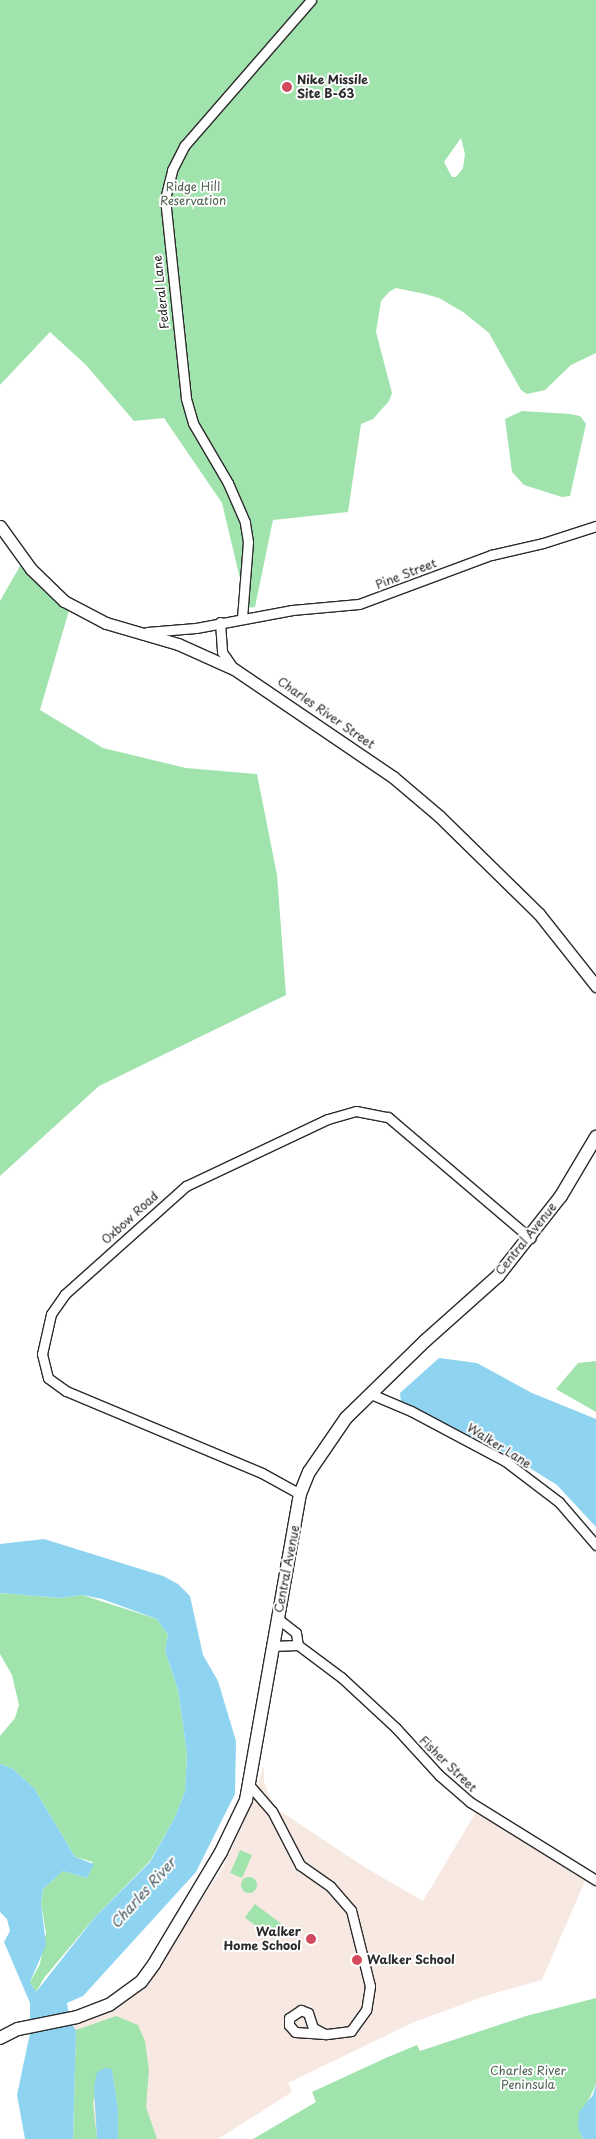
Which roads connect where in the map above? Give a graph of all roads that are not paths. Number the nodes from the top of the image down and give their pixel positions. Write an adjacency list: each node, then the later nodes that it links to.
1 (311, 0): 4 (street, Federal Lane)
2 (0, 526): 6 (street, Charles River Street)
3 (596, 526): 4 (street, Pine Street)
4 (242, 618): 5 (street, Pine Street)
5 (220, 622): 6 (street, Pine Street); 7 (street)
6 (141, 632): 7 (street, Charles River Street)
7 (234, 669): 8 (street, Charles River Street)
8 (596, 986)
9 (596, 1137): 10 (main road, Central Avenue)
10 (530, 1238): 11 (main road, Central Avenue); 12 (street, Oxbow Road)
11 (371, 1394): 12 (main road, Central Avenue); 13 (street, Walker Lane)
12 (300, 1494): 14 (main road, Central Avenue)
13 (596, 1545)
14 (277, 1618): 15 (main road, Central Avenue); 16 (street, Fisher Street)
15 (272, 1646): 16 (street); 17 (main road, Central Avenue)
16 (298, 1646): 18 (street, Fisher Street)
17 (250, 1786): 19 (street); 20 (main road, Central Avenue)
18 (596, 1880)
19 (325, 2034)
20 (0, 2038)

